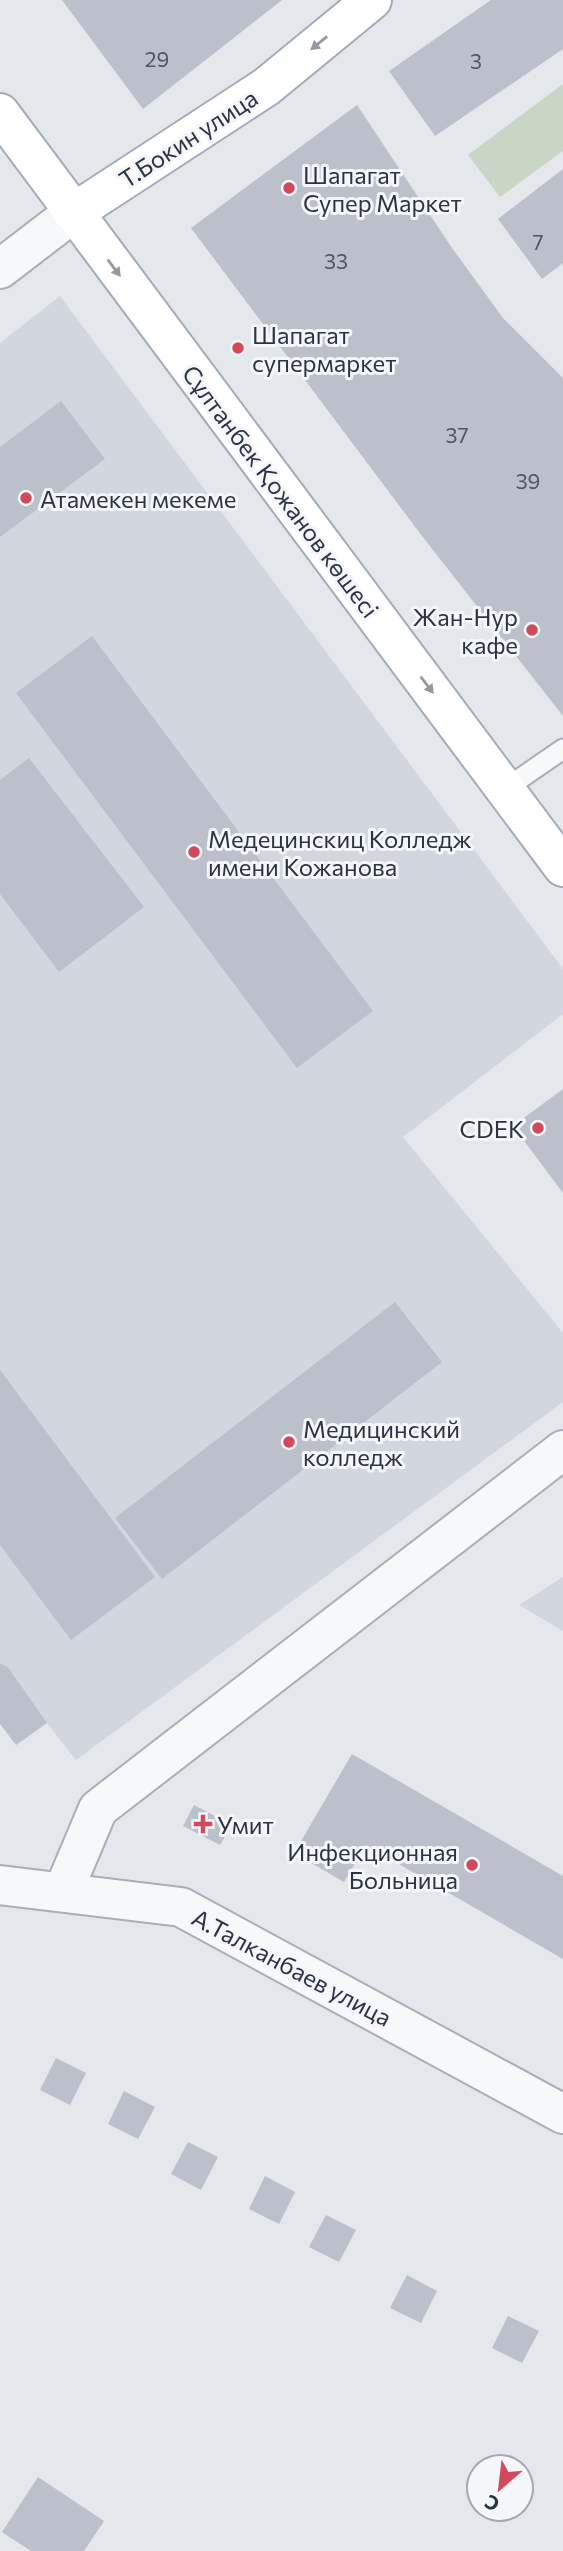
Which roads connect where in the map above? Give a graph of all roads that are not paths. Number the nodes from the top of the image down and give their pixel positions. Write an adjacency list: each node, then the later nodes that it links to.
1 (372, 0): 3 (main road, Т.Бокин улица, one-way to 3)
2 (0, 113): 3 (main road, Сұлтанбек Қожанов көшесі)
3 (73, 213): 4 (street, Т.Бокин улица); 6 (main road, Сұлтанбек Қожанов көшесі, one-way to 6)
4 (0, 269)
5 (563, 749): 6 (lane)
6 (505, 789): 7 (main road, Сұлтанбек Қожанов көшесі)
7 (563, 867)
8 (563, 1450): 10 (street)
9 (0, 1885): 10 (street, А.Талканбаев улица)
10 (62, 1892): 11 (street, А.Талканбаев улица)
11 (563, 2114)

